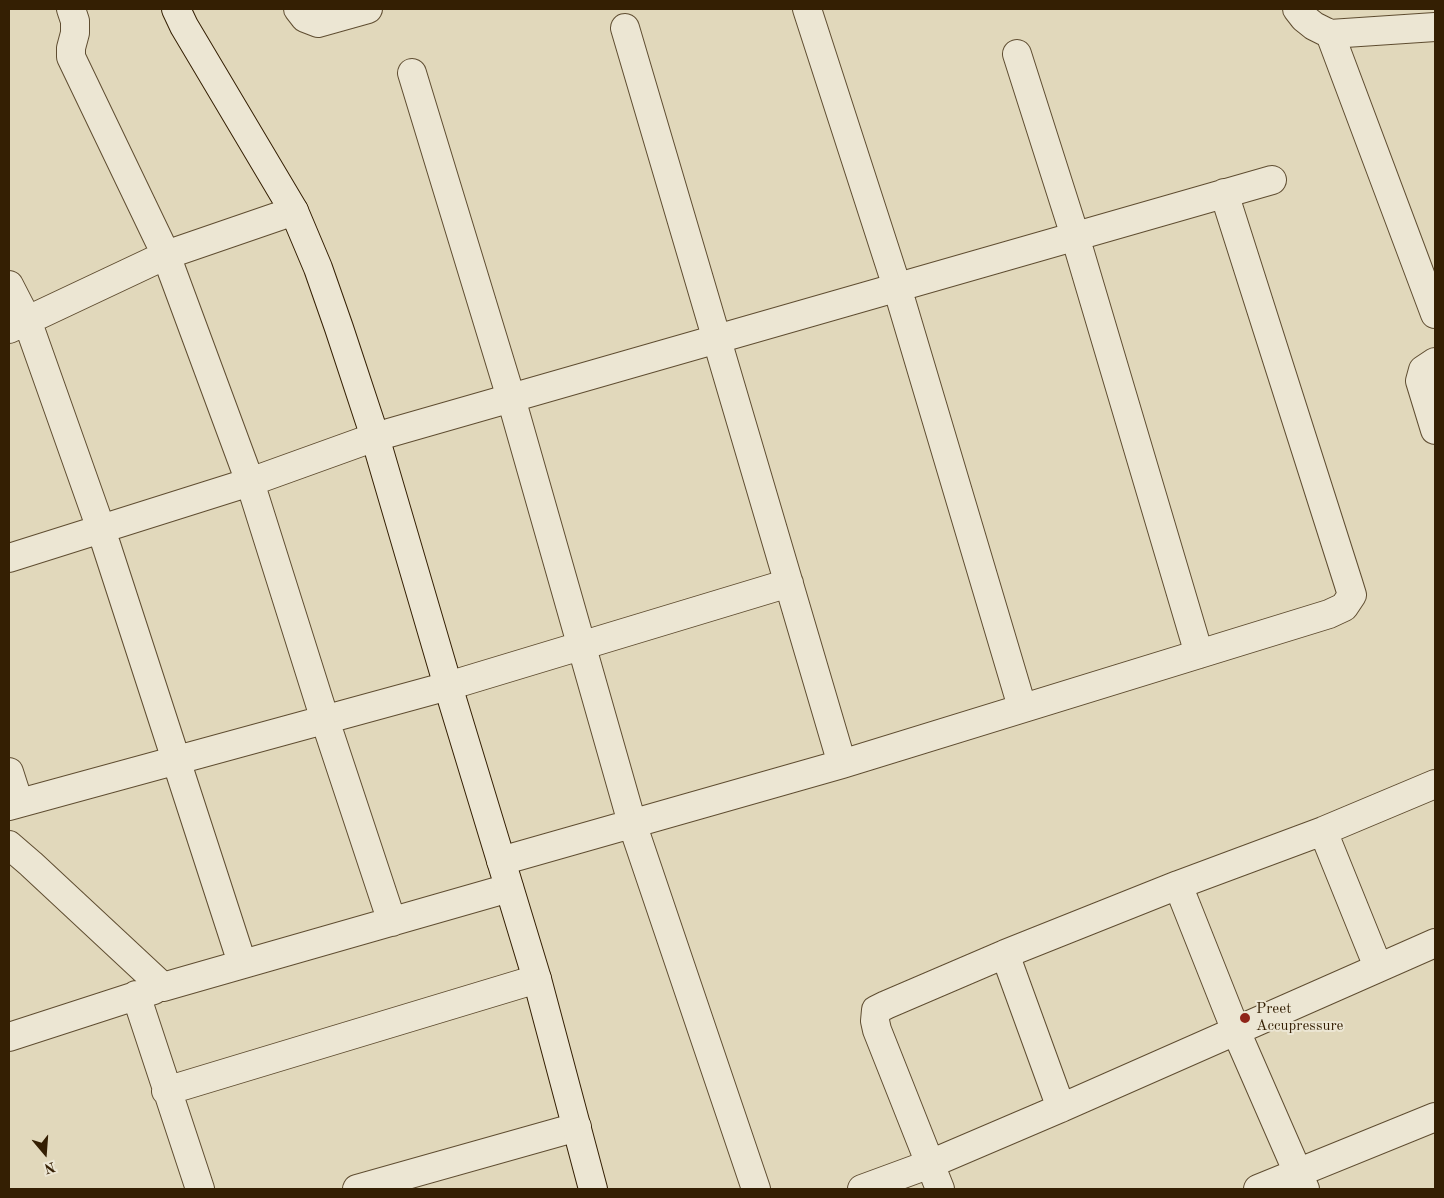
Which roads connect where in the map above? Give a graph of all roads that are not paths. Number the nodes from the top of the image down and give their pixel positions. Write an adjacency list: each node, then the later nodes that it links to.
1 (72, 9): 16 (street)
2 (176, 9): 14 (street)
3 (298, 9): 4 (street)
4 (368, 9)
5 (807, 9): 18 (street)
6 (1297, 9): 9 (street)
7 (1435, 27): 9 (street)
8 (625, 28): 21 (street)
9 (1330, 34): 19 (street)
10 (1017, 54): 15 (street)
11 (412, 73): 23 (street)
12 (1272, 180): 13 (street)
13 (1224, 193): 15 (street); 31 (street)
14 (294, 211): 16 (street); 25 (street)
15 (1075, 236): 18 (street); 31 (street)
16 (166, 256): 20 (street); 26 (street)
17 (9, 285): 20 (street)
18 (897, 287): 21 (street); 33 (street)
19 (1435, 314)
20 (18, 324): 27 (street)
21 (717, 339): 23 (street); 29 (street)
22 (1435, 362): 24 (street)
23 (511, 398): 25 (street); 30 (street)
24 (1435, 430)
25 (375, 437): 26 (street); 32 (street)
26 (250, 482): 27 (street); 34 (street)
27 (102, 529): 28 (street); 35 (street)
28 (9, 558)
29 (789, 583): 30 (street); 36 (street)
30 (582, 646): 32 (street); 40 (street)
31 (1199, 654): 33 (street)
32 (448, 686): 34 (street); 43 (street)
33 (1022, 707): 36 (street)
34 (325, 720): 35 (street); 46 (street)
35 (176, 760): 39 (street); 49 (street)
36 (842, 764): 40 (street)
37 (9, 772): 39 (street)
38 (1435, 784): 41 (street)
39 (14, 804)
40 (632, 823): 43 (street); 65 (street)
41 (1323, 831): 44 (street); 50 (street)
42 (9, 846): 52 (street)
43 (500, 861): 45 (street)
44 (1178, 885): 48 (street); 54 (street)
45 (509, 888): 46 (street); 51 (street)
46 (392, 922): 49 (street)
47 (1435, 942): 50 (street)
48 (1005, 954): 57 (street); 60 (street)
49 (242, 964): 52 (street)
50 (1378, 967): 54 (street)
51 (537, 979): 56 (street); 59 (street)
52 (162, 987): 53 (street)
53 (136, 996): 55 (street); 56 (street)
54 (1236, 1030): 57 (street); 61 (street)
55 (9, 1037)
56 (166, 1091): 62 (street)
57 (1061, 1108): 60 (street)
58 (1435, 1117): 61 (street)
59 (577, 1127): 63 (street); 64 (street)
60 (930, 1164): 66 (street); 67 (street)
61 (1301, 1181): 68 (street)
62 (200, 1189)
63 (357, 1189)
64 (594, 1189)
65 (756, 1189)
66 (862, 1189)
67 (940, 1189)
68 (1258, 1189)

